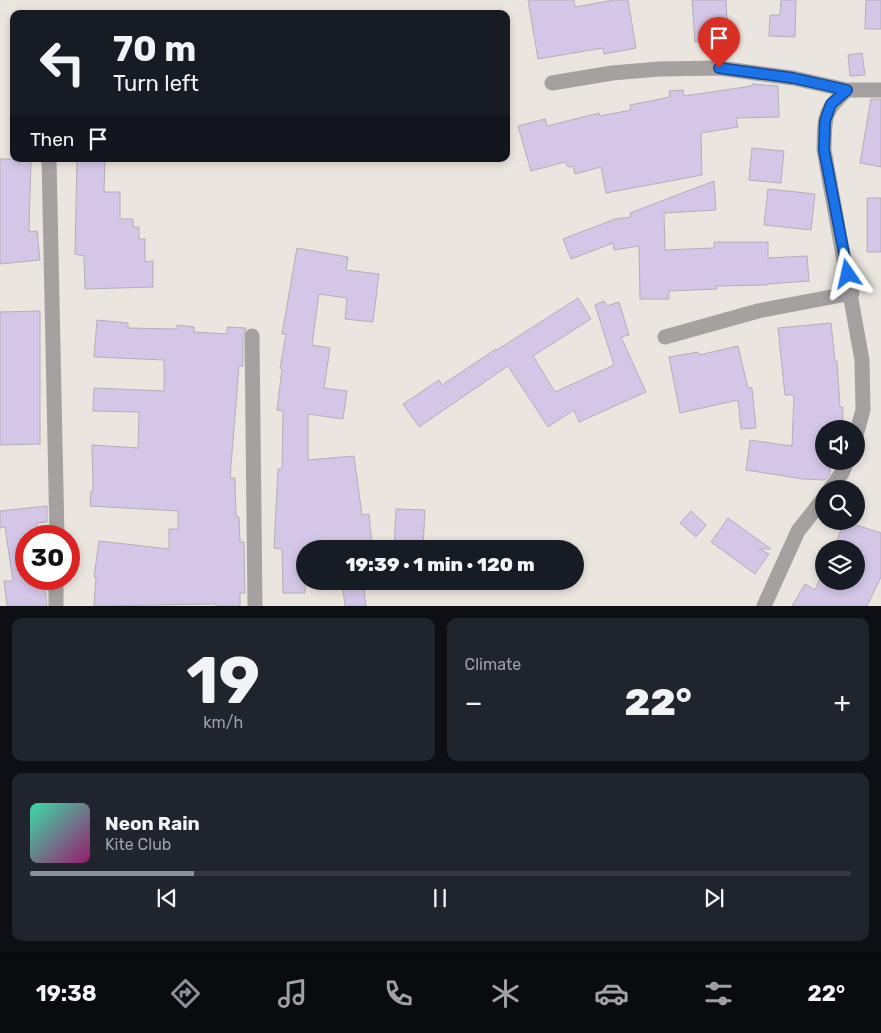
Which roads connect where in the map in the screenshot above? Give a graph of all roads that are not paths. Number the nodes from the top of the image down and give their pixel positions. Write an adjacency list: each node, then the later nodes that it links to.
1 (552, 83): 2 (street)
2 (847, 90): 3 (street); 5 (street)
3 (881, 90)
4 (49, 162): 10 (street)
5 (852, 293): 7 (street); 8 (street)
6 (252, 336): 13 (street)
7 (665, 337)
8 (860, 420)
9 (815, 509): 14 (street)
10 (58, 525)
11 (56, 590): 12 (street)
12 (56, 606)
13 (254, 606)
14 (764, 606)

